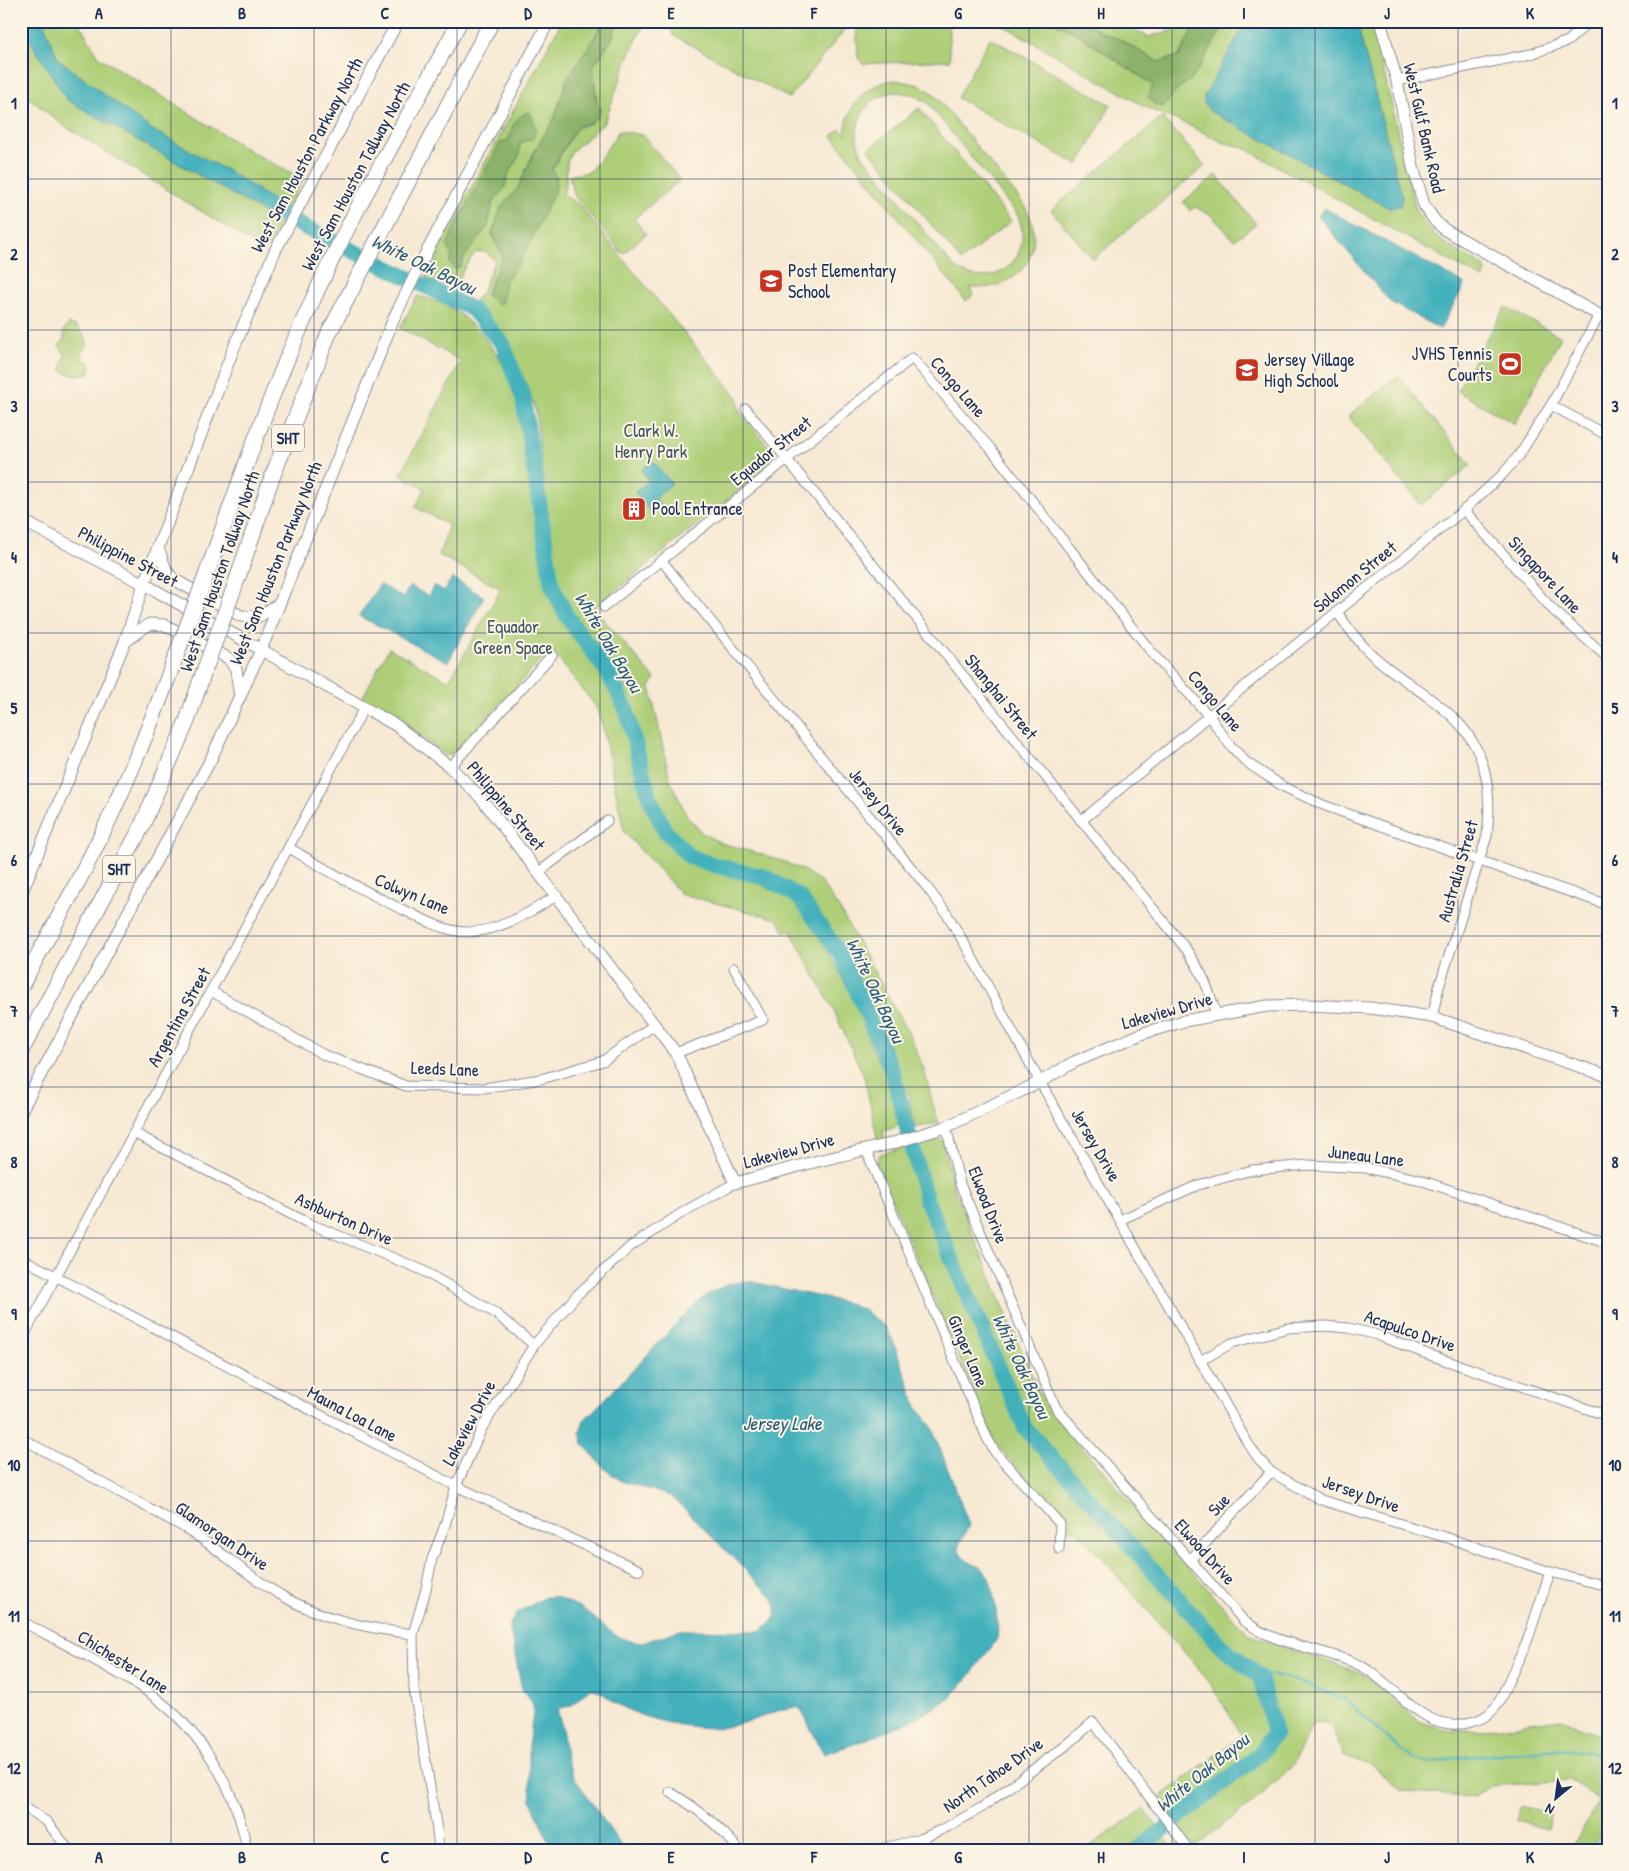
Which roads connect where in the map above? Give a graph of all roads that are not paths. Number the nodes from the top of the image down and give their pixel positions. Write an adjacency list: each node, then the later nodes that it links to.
1 (398, 21): 16 (main road, West Sam Houston Parkway North)
2 (460, 21): 39 (highway, West Sam Houston Tollway North / SHT, bridge)
3 (492, 21): 44 (highway, West Sam Houston Tollway North / SHT, bridge)
4 (549, 21): 19 (main road, West Sam Houston Parkway North)
5 (1380, 21): 7 (main road, West Gulf Bank Road)
6 (1590, 21): 7 (street)
7 (1396, 81): 8 (main road, West Gulf Bank Road)
8 (1604, 317): 10 (street, Solomon Street)
9 (912, 358): 13 (street, Equador Street); 28 (street, Congo Lane)
10 (1551, 405): 12 (street); 14 (street, Solomon Street)
11 (746, 409): 13 (street, Shanghai Street)
12 (1608, 436)
13 (787, 460): 17 (street, Equador Street); 31 (street, Shanghai Street)
14 (1464, 510): 21 (street, Solomon Street); 25 (street, Singapore Lane)
15 (21, 520): 18 (main road, Philippine Street)
16 (158, 548): 18 (main road, West Sam Houston Parkway North); 19 (main road)
17 (662, 561): 20 (street, Equador Street); 47 (street, Jersey Drive)
18 (144, 584): 22 (main road, West Sam Houston Parkway North); 23 (main road, Philippine Street)
19 (279, 604): 23 (main road, West Sam Houston Parkway North)
20 (604, 608)
21 (1337, 612): 28 (street, Solomon Street); 33 (street, Australia Street)
22 (124, 644): 26 (main road); 35 (main road, West Sam Houston Parkway North)
23 (261, 650): 26 (main road, West Sam Houston Parkway North); 27 (main road, Philippine Street)
24 (552, 655): 29 (street)
25 (1608, 658)
26 (240, 697): 48 (main road, West Sam Houston Parkway North)
27 (364, 708): 29 (main road, Philippine Street); 32 (street, Argentina Street)
28 (1209, 716): 31 (street, Solomon Street); 33 (street, Congo Lane)
29 (450, 767): 34 (main road, Philippine Street)
30 (607, 821): 34 (street)
31 (1081, 821): 41 (street, Shanghai Street)
32 (288, 848): 36 (street, Colwyn Lane); 40 (street, Argentina Street)
33 (1480, 861): 37 (street, Congo Lane); 42 (street, Australia Street)
34 (539, 872): 36 (main road, Philippine Street)
35 (21, 894)
36 (556, 896): 43 (main road, Philippine Street)
37 (1608, 905)
38 (734, 968): 45 (street)
39 (21, 986)
40 (211, 991): 43 (street, Leeds Lane); 50 (street, Argentina Street)
41 (1216, 1015): 42 (main road, Lakeview Drive); 47 (main road, Lakeview Drive)
42 (1432, 1017): 46 (main road, Lakeview Drive)
43 (654, 1025): 45 (main road, Philippine Street)
44 (21, 1051)
45 (676, 1053): 52 (main road, Philippine Street)
46 (1608, 1076)
47 (1040, 1082): 49 (main road, Lakeview Drive); 53 (street, Jersey Drive)
48 (21, 1112)
49 (946, 1127): 51 (main road, Lakeview Drive); 65 (street, Elwood Drive)
50 (134, 1133): 56 (street, Argentina Street); 58 (street, Ashburton Drive)
51 (866, 1150): 52 (main road, Lakeview Drive); 64 (street, Ginger Lane)
52 (735, 1183): 58 (street, Lakeview Drive)
53 (1120, 1220): 54 (street, Juneau Lane); 59 (street, Jersey Drive)
54 (1608, 1243)
55 (21, 1258): 56 (street, Mauna Loa Lane)
56 (55, 1276): 57 (street, Argentina Street); 63 (street, Mauna Loa Lane)
57 (21, 1341)
58 (534, 1345): 63 (street, Lakeview Drive)
59 (1200, 1361): 60 (street, Acapulco Drive); 62 (street, Jersey Drive)
60 (1608, 1416)
61 (21, 1438): 70 (street, Glamorgan Drive)
62 (1271, 1472): 65 (street, Sue); 67 (street, Jersey Drive)
63 (456, 1486): 66 (street, Mauna Loa Lane); 70 (street, Lakeview Drive)
64 (1059, 1549)
65 (1190, 1560): 67 (street, Elwood Drive)
66 (639, 1570)
67 (1550, 1572): 68 (street, Jersey Drive)
68 (1608, 1586)
69 (21, 1621): 77 (street, Chichester Lane)
70 (413, 1634): 78 (street, Lakeview Drive)
71 (670, 1792): 79 (street)
72 (21, 1805): 76 (street)
73 (1608, 1840): 81 (street)
74 (893, 1848): 75 (street, North Tahoe Drive); 80 (street, North Tahoe Drive)
75 (1187, 1848)
76 (69, 1850)
77 (248, 1850)
78 (439, 1850)
79 (739, 1850)
80 (876, 1850)
81 (1602, 1850)

